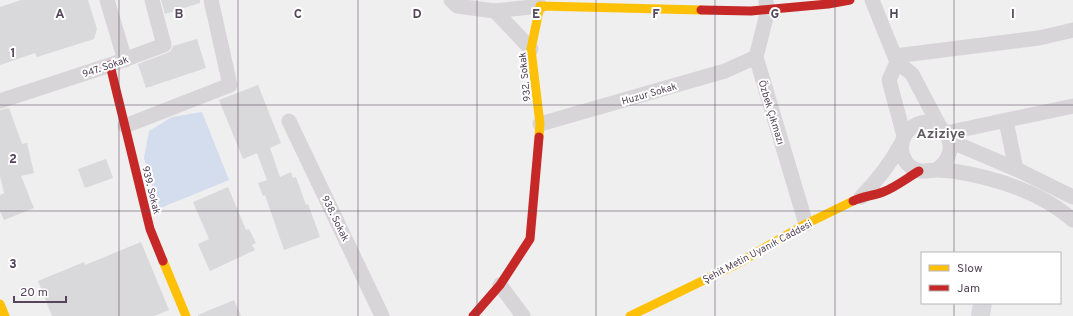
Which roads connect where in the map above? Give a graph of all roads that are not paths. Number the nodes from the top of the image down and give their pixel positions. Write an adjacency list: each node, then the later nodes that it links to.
1 (107, 0): 15 (street)
2 (152, 0): 15 (street, 947. Sokak)
3 (212, 0): 22 (street)
4 (451, 0): 10 (street)
5 (850, 0): 8 (street)
6 (872, 0): 14 (street)
7 (576, 4): 8 (street); 9 (street)
8 (767, 5): 13 (street)
9 (540, 6): 10 (street); 12 (street, 932. Sokak)
10 (495, 11): 12 (street)
11 (1073, 30): 14 (street)
12 (531, 49): 21 (street, 932. Sokak)
13 (756, 57): 21 (street, Huzur Sokak); 31 (street, Özbek Çıkmazı)
14 (896, 59): 23 (street); 24 (street)
15 (125, 60): 16 (street, 947. Sokak)
16 (110, 65): 17 (street, 947. Sokak); 22 (street, 939. Sokak)
17 (0, 101)
18 (1073, 106): 19 (street)
19 (1006, 120): 23 (street); 25 (street)
20 (289, 121): 36 (street, 938. Sokak)
21 (540, 124): 32 (street, 932. Sokak)
22 (125, 126): 35 (street, 939. Sokak)
23 (946, 134): 24 (street); 25 (street); 26 (street)
24 (902, 140): 27 (street); 29 (street, Şehit Metin Uyanık Caddesi)
25 (1016, 169): 28 (street)
26 (936, 170): 27 (street); 30 (street)
27 (919, 171): 29 (street, Şehit Metin Uyanık Caddesi)
28 (1073, 197)
29 (861, 198): 31 (street, Şehit Metin Uyanık Caddesi)
30 (1073, 220)
31 (806, 224): 39 (street, Şehit Metin Uyanık Caddesi)
32 (500, 285): 37 (street, 932. Sokak); 38 (street)
33 (0, 304): 34 (street)
34 (5, 316)
35 (186, 316)
36 (382, 316)
37 (473, 316)
38 (523, 316)
39 (630, 316)

